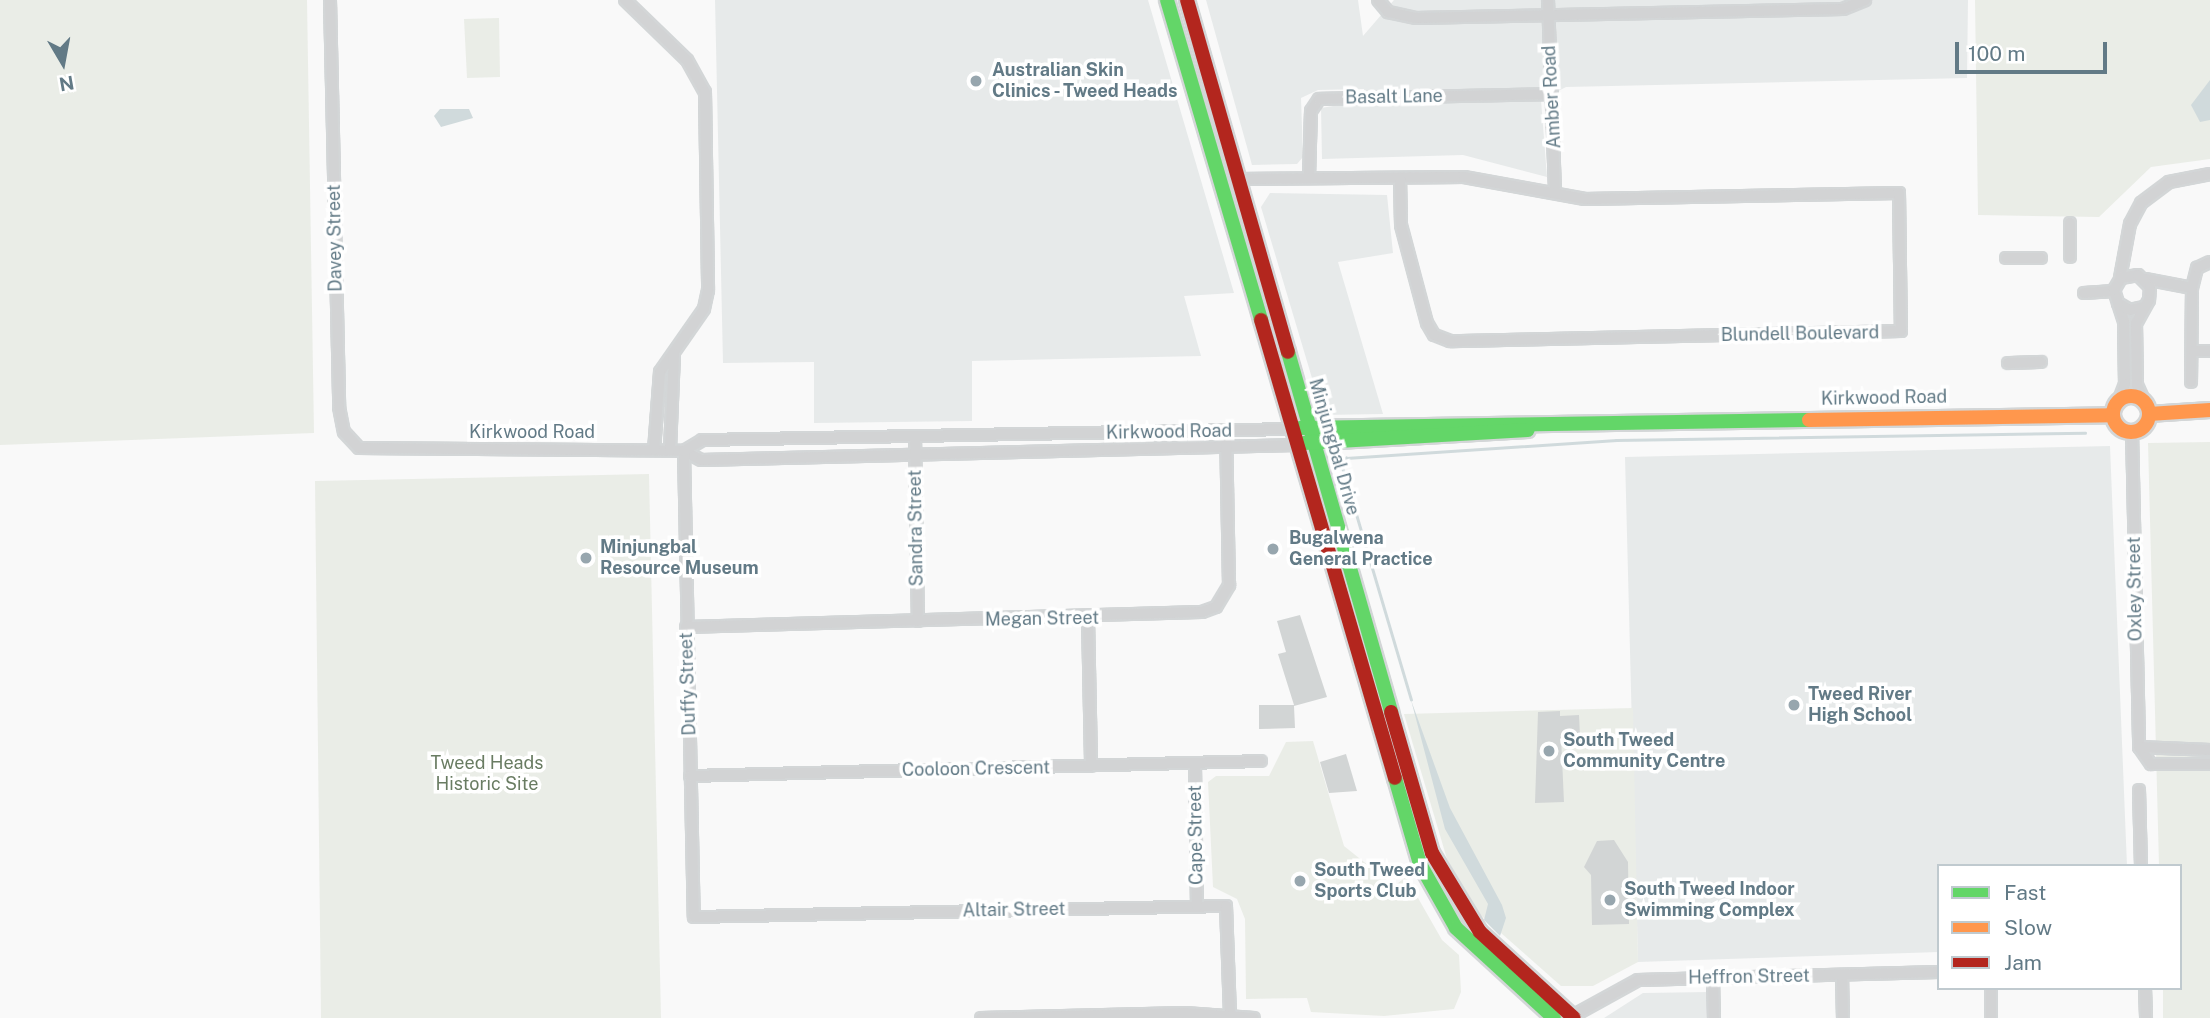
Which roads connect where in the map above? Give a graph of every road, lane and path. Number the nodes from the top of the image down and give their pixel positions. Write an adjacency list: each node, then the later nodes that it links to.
1 (330, 0): 48 (street, Davey Street)
2 (625, 0): 31 (street)
3 (1167, 0): 11 (main road, Minjungbal Drive)
4 (1187, 0): 14 (main road, Minjungbal Drive)
5 (1378, 0): 8 (street)
6 (1548, 0): 8 (street, Amber Road)
7 (1864, 0): 8 (street)
8 (1548, 15): 9 (street, Amber Road)
9 (1552, 94): 12 (street, Basalt Lane); 15 (street, Amber Road)
10 (2210, 174): 17 (street)
11 (1217, 177): 14 (main road); 38 (main road, Minjungbal Drive)
12 (1309, 178): 13 (street, Blundell Boulevard); 14 (street, Blundell Boulevard)
13 (1400, 178): 15 (street, Blundell Boulevard); 15 (street, Blundell Boulevard)
14 (1238, 179): 41 (main road, Minjungbal Drive)
15 (1555, 193)
16 (2070, 223): 18 (street)
17 (2126, 248): 22 (street); 23 (street)
18 (2070, 257)
19 (2006, 258): 20 (street)
20 (2040, 258)
21 (2210, 262): 25 (street)
22 (2144, 278): 23 (street); 24 (street); 28 (street)
23 (2116, 286): 26 (street); 27 (street)
24 (2172, 288): 25 (street); 28 (street)
25 (2192, 288): 29 (street)
26 (2084, 293)
27 (2118, 303): 28 (street); 36 (street)
28 (2145, 305): 35 (street)
29 (2194, 351): 30 (street); 34 (street)
30 (2210, 351)
31 (674, 354): 44 (street); 45 (street)
32 (2041, 362): 33 (street)
33 (2008, 363)
34 (2191, 382)
35 (2146, 407): 36 (main road); 37 (main road); 40 (main road)
36 (2116, 408): 40 (main road); 41 (main road, Kirkwood Road)
37 (2210, 410)
38 (1291, 429): 39 (street, Kirkwood Road); 41 (main road, Kirkwood Road); 43 (main road, Minjungbal Drive)
39 (1226, 430): 42 (street, Kirkwood Road); 46 (street, Megan Street)
40 (2132, 431): 53 (street, Oxley Street)
41 (1311, 435): 43 (main road, Kirkwood Road); 70 (main road, Minjungbal Drive)
42 (915, 436): 47 (street, Kirkwood Road); 49 (street, Sandra Street)
43 (1296, 445): 46 (street, Kirkwood Road); 73 (main road, Minjungbal Drive)
44 (654, 450): 45 (street, Kirkwood Road); 48 (street, Kirkwood Road)
45 (670, 450): 47 (street, Kirkwood Road)
46 (1227, 450): 49 (street, Kirkwood Road); 50 (street, Megan Street)
47 (684, 451): 49 (street, Kirkwood Road); 52 (street, Duffy Street)
48 (380, 452)
49 (915, 456): 51 (street, Sandra Street)
50 (1088, 618): 51 (street, Megan Street); 58 (street)
51 (918, 621): 52 (street, Megan Street)
52 (686, 627): 59 (street, Duffy Street)
53 (2139, 747): 54 (street); 56 (street)
54 (2210, 750)
55 (1261, 761): 57 (street, Cooloon Crescent)
56 (2210, 764)
57 (1195, 765): 58 (street, Cooloon Crescent); 62 (street, Cape Street)
58 (1091, 766): 59 (street, Cooloon Crescent)
59 (690, 776): 63 (street, Duffy Street)
60 (2139, 790): 61 (street)
61 (2141, 864)
62 (1197, 906): 63 (street, Altair Street); 69 (street, Altair Street)
63 (694, 918)
64 (1937, 972): 65 (street, Heffron Street)
65 (1842, 975): 66 (street, Heffron Street); 75 (street)
66 (1713, 978): 70 (street, Heffron Street); 74 (street)
67 (1991, 990): 76 (street)
68 (2145, 990): 77 (street)
69 (1230, 1015): 71 (street); 72 (street)
70 (1572, 1017)
71 (981, 1018)
72 (1254, 1018)
73 (1554, 1018)
74 (1714, 1018)
75 (1843, 1018)
76 (1992, 1018)
77 (2146, 1018)

